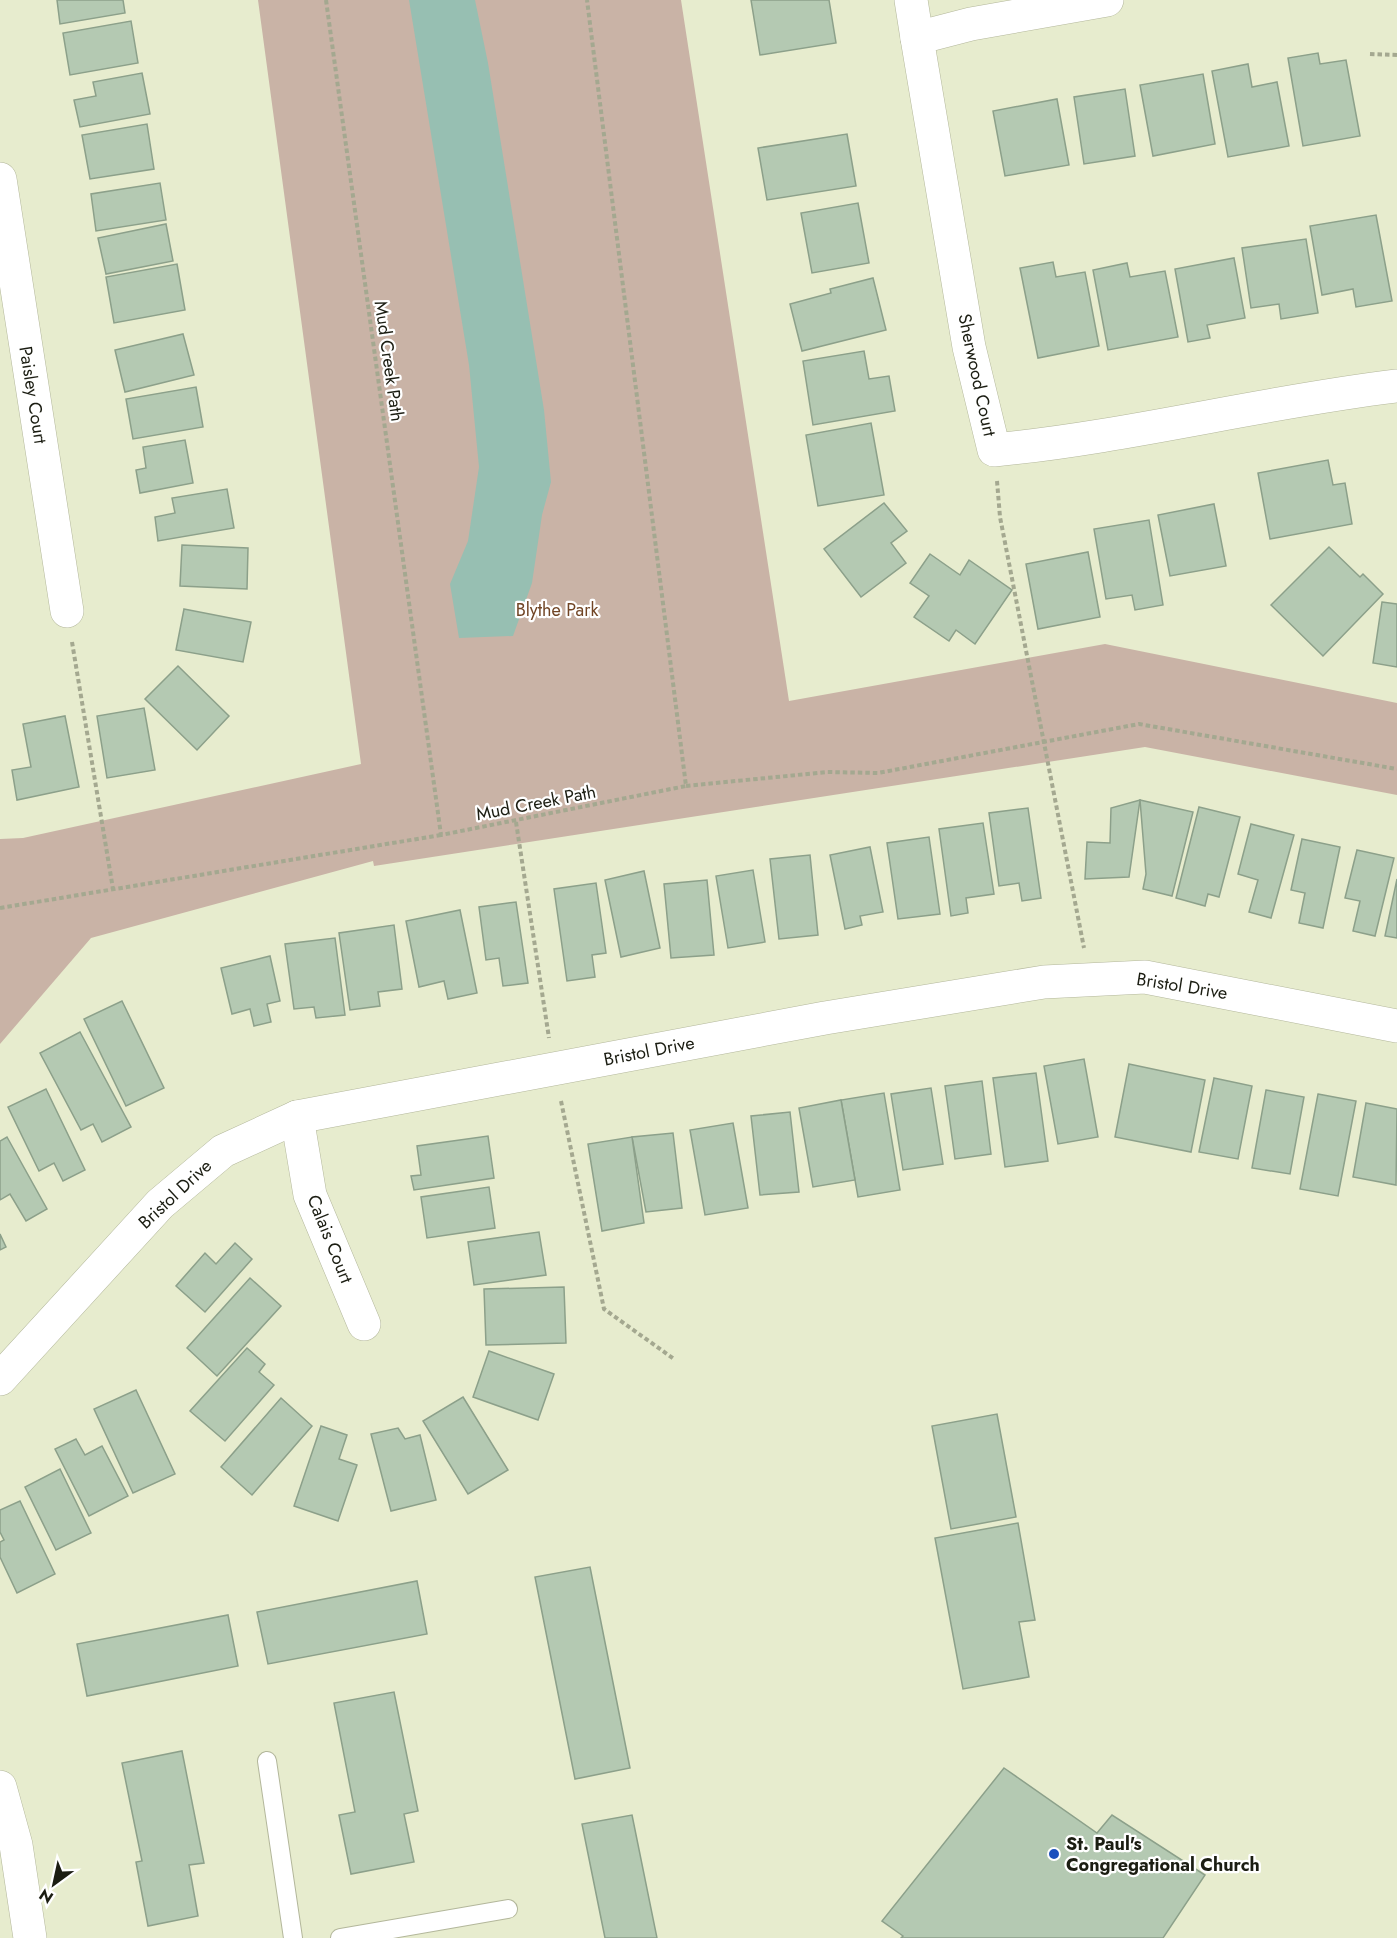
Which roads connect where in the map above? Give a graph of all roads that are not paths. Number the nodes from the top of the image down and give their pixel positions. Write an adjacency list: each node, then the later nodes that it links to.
1 (911, 0): 3 (street, Sherwood Court)
2 (1107, 0): 3 (street)
3 (917, 38): 5 (street, Sherwood Court)
4 (0, 179): 6 (street, Paisley Court)
5 (1397, 386)
6 (67, 611)
7 (1397, 1026): 8 (street, Bristol Drive)
8 (297, 1117): 9 (street, Calais Court); 10 (street, Bristol Drive)
9 (364, 1324)
10 (0, 1379)
11 (267, 1761): 15 (lane)
12 (0, 1787): 14 (street)
13 (508, 1910): 16 (lane)
14 (30, 1938)
15 (293, 1938)
16 (340, 1938)

